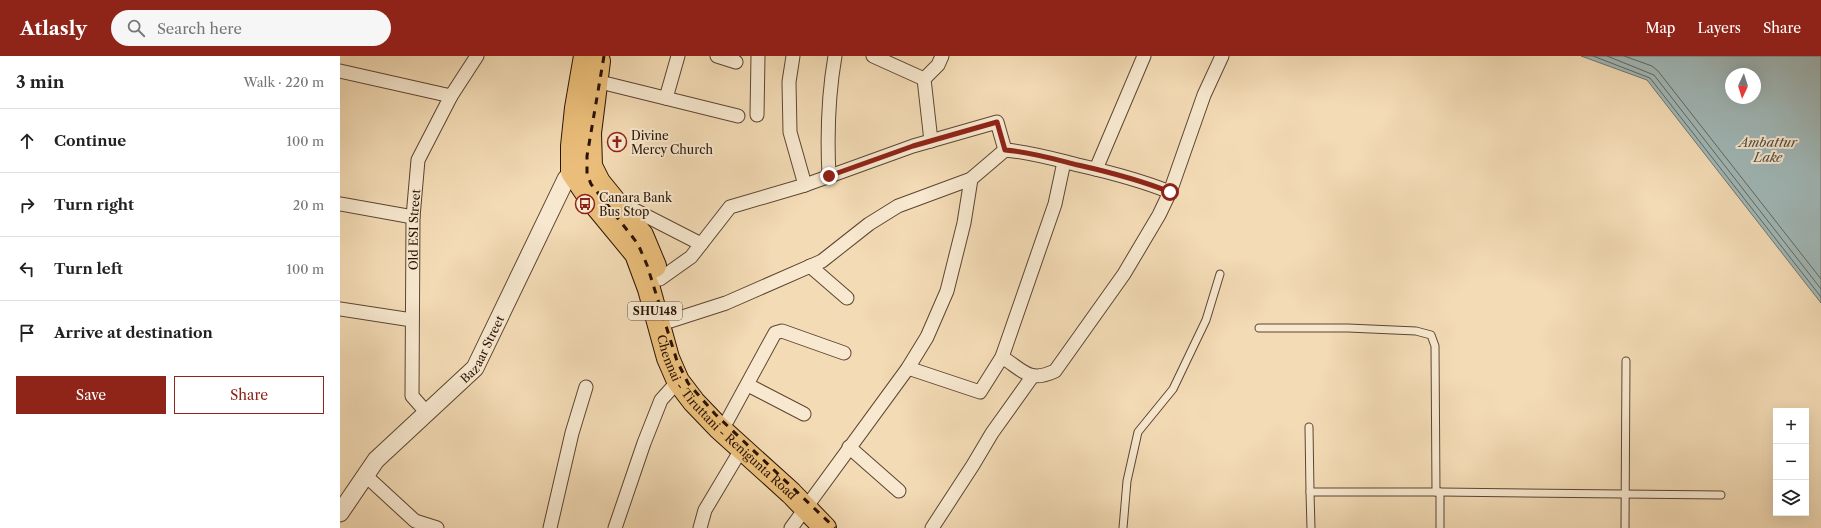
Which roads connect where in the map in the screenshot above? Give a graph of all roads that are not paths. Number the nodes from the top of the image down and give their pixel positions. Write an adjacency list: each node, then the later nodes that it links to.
1 (477, 56): 17 (street, Old ESI Street)
2 (585, 56): 24 (highway)
3 (600, 56): 16 (highway, Chennai - Tiruttani - Renigunta Road / SHU148)
4 (678, 56): 18 (street)
5 (717, 56): 13 (street)
6 (758, 56): 19 (street)
7 (793, 56): 28 (street)
8 (835, 56): 26 (street)
9 (873, 56): 15 (street)
10 (942, 56): 15 (street)
11 (1144, 56): 25 (street)
12 (1222, 56): 29 (street)
13 (736, 62)
14 (340, 71): 17 (street)
15 (924, 79): 21 (street)
16 (596, 81): 18 (street); 24 (highway, Chennai - Tiruttani - Renigunta Road / SHU148)
17 (452, 96): 32 (street, Old ESI Street)
18 (666, 98): 20 (street)
19 (757, 115)
20 (738, 116)
21 (931, 141): 22 (street); 26 (street)
22 (1005, 150): 23 (street); 27 (street)
23 (1064, 162): 25 (street); 43 (street)
24 (581, 169): 30 (highway, Chennai - Tiruttani - Renigunta Road / SHU148); 47 (highway, Chennai - Tiruttani - Renigunta Road / SHU148); 50 (street, Bazaar Street)
25 (1096, 169): 29 (street)
26 (829, 176): 28 (street)
27 (971, 179): 34 (street); 45 (street)
28 (806, 185): 33 (street)
29 (1170, 192): 46 (street)
30 (616, 201): 33 (street); 36 (highway, Chennai - Tiruttani - Renigunta Road / SHU148)
31 (340, 204): 32 (street)
32 (413, 216): 39 (street, Old ESI Street)
33 (701, 244): 36 (street)
34 (810, 266): 37 (street); 40 (street)
35 (1220, 274): 73 (lane)
36 (660, 279): 40 (highway, Chennai - Tiruttani - Renigunta Road / SHU148)
37 (847, 298)
38 (340, 309): 39 (street)
39 (412, 320): 50 (street, Old ESI Street)
40 (670, 321): 52 (highway, Chennai - Tiruttani - Renigunta Road / SHU148)
41 (1259, 328): 59 (lane)
42 (844, 353): 48 (street)
43 (1002, 357): 45 (street); 46 (street)
44 (1626, 361): 60 (lane)
45 (908, 368): 54 (street)
46 (1032, 377): 72 (street)
47 (678, 381): 55 (highway, Chennai - Tiruttani - Renigunta Road / SHU148); 67 (street)
48 (748, 386): 51 (street); 52 (street)
49 (586, 387): 66 (street)
50 (427, 413): 56 (street, Bazaar Street)
51 (804, 414)
52 (727, 421): 62 (highway, Chennai - Tiruttani - Renigunta Road / SHU148)
53 (1309, 427): 58 (lane)
54 (849, 446): 57 (street); 62 (street)
55 (742, 448): 62 (highway, Chennai - Tiruttani - Renigunta Road / SHU148); 68 (street)
56 (366, 475): 63 (street, Bazaar Street); 64 (street)
57 (899, 492)
58 (1310, 492): 59 (lane); 74 (lane)
59 (1438, 492): 60 (lane); 75 (lane)
60 (1625, 494): 61 (lane); 76 (lane)
61 (1721, 495)
62 (809, 503): 69 (street); 70 (highway, Chennai - Tiruttani - Renigunta Road / SHU148); 71 (highway, Chennai - Tiruttani - Renigunta Road / SHU148)
63 (340, 513)
64 (415, 524): 65 (street)
65 (437, 528)
66 (550, 528)
67 (615, 528)
68 (700, 528)
69 (791, 528)
70 (825, 528)
71 (841, 528)
72 (932, 528)
73 (1123, 528)
74 (1311, 528)
75 (1440, 528)
76 (1625, 528)

